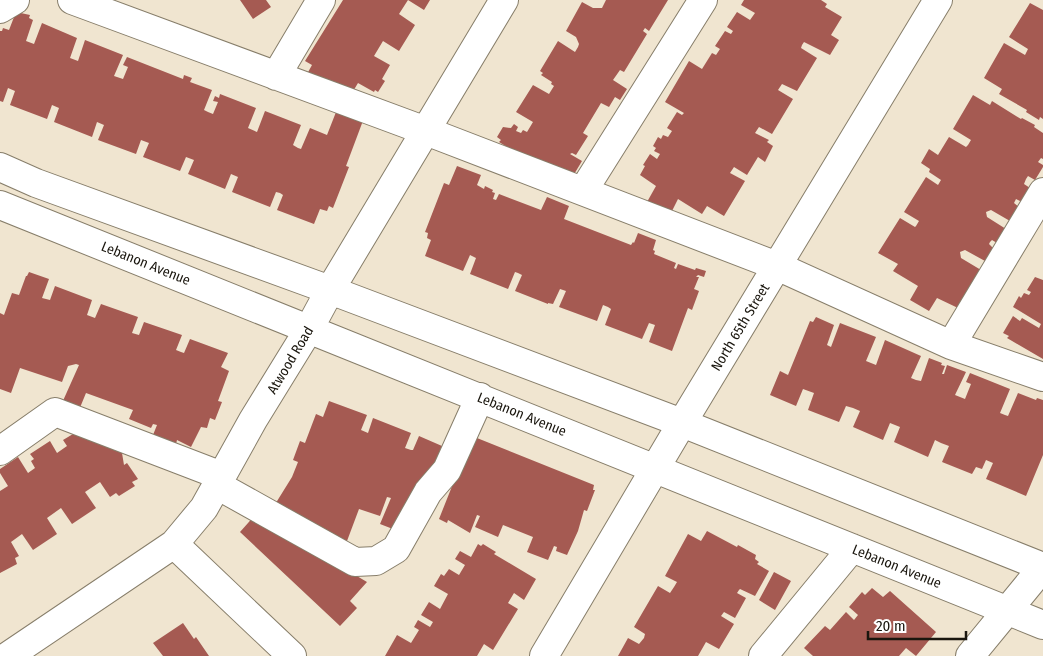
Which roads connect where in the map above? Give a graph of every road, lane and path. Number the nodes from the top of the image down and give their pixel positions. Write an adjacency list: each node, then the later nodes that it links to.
1 (14, 0): 7 (street)
2 (72, 0): 8 (street)
3 (321, 0): 8 (street)
4 (504, 0): 9 (street, Atwood Road)
5 (703, 0): 12 (street)
6 (938, 0): 15 (street, North 65th Street)
7 (0, 9)
8 (276, 76): 9 (street)
9 (426, 131): 12 (street); 16 (street, Atwood Road)
10 (0, 168): 11 (street)
11 (36, 182): 14 (street); 16 (street)
12 (583, 191): 15 (street)
13 (1043, 192): 18 (street)
14 (6, 214): 17 (street, Lebanon Avenue)
15 (777, 266): 18 (street); 21 (street, North 65th Street)
16 (330, 290): 17 (street, Atwood Road); 21 (street)
17 (309, 329): 20 (street, Lebanon Avenue); 24 (street, Atwood Road)
18 (951, 345): 19 (street)
19 (1043, 377)
20 (480, 398): 23 (street, Lebanon Avenue); 24 (street)
21 (682, 423): 23 (street, North 65th Street); 27 (street)
22 (0, 450): 24 (street)
23 (655, 467): 26 (street, Lebanon Avenue); 32 (street, North 65th Street)
24 (219, 481): 25 (street, Atwood Road)
25 (174, 544): 30 (street, Atwood Road); 31 (street)
26 (852, 548): 28 (street, Lebanon Avenue); 33 (street)
27 (1043, 567): 28 (street)
28 (1007, 611): 29 (street, Lebanon Avenue); 34 (street)
29 (1043, 625)
30 (8, 656)
31 (292, 656)
32 (544, 656)
33 (763, 656)
34 (970, 656)

